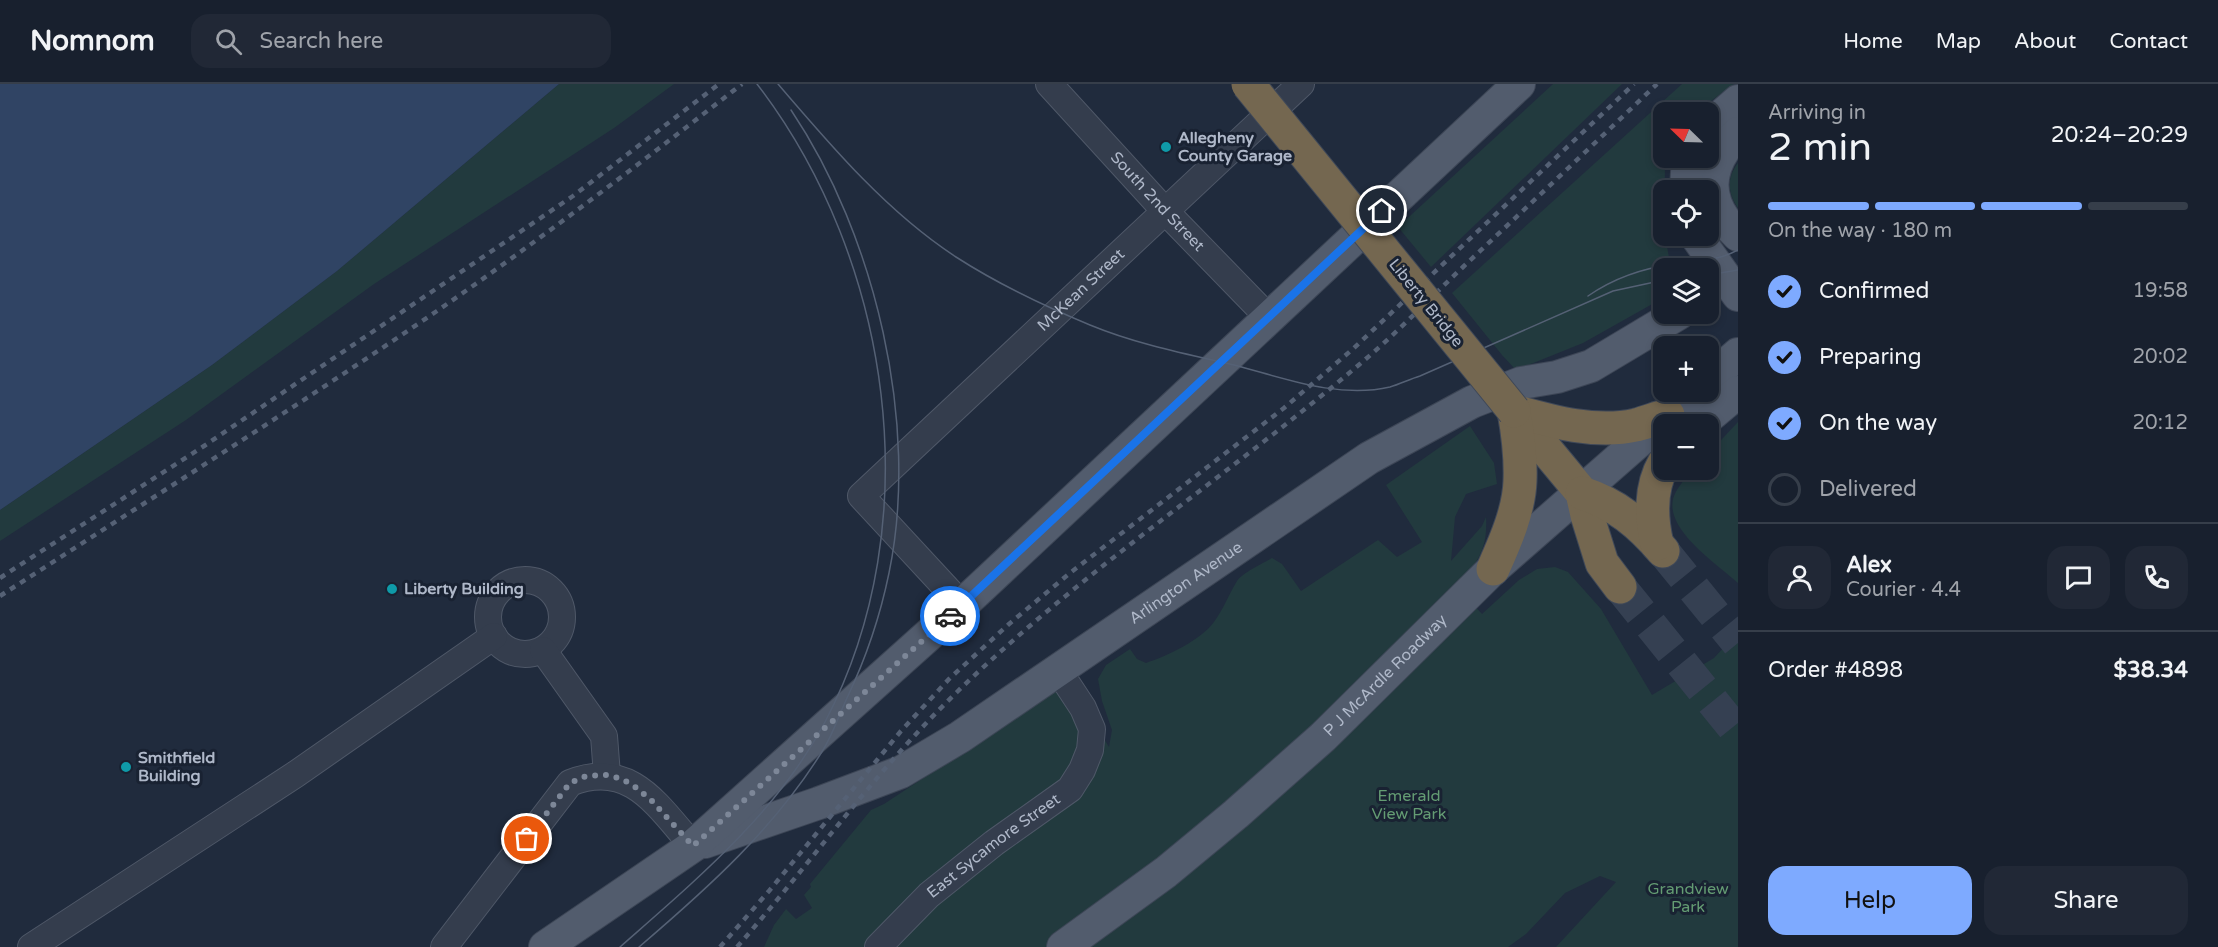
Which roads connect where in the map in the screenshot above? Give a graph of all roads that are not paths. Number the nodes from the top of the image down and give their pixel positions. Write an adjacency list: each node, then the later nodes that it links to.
1 (1049, 84): 8 (street, South 2nd Street)
2 (1248, 84): 18 (highway, Liberty Bridge, bridge)
3 (1301, 84): 8 (street, McKean Street)
4 (1519, 84): 12 (main road)
5 (1738, 101): 6 (main road)
6 (1719, 118)
7 (1738, 133): 9 (main road)
8 (1165, 211): 12 (street, South 2nd Street); 28 (street, McKean Street)
9 (1737, 234)
10 (1703, 246): 11 (main road)
11 (1728, 283)
12 (1268, 317): 28 (main road)
13 (1661, 324): 31 (main road, Arlington Avenue)
14 (1738, 354): 15 (main road)
15 (1719, 370)
16 (1738, 392): 20 (main road)
17 (1683, 402): 19 (main road, P J McArdle Roadway)
18 (1514, 411): 21 (highway); 25 (highway, Liberty Bridge); 26 (highway)
19 (1669, 414)
20 (1712, 414)
21 (1653, 420)
22 (1653, 429): 25 (main road, P J McArdle Roadway)
23 (1653, 459): 25 (main road)
24 (1657, 480): 25 (highway)
25 (1582, 493): 26 (main road, P J McArdle Roadway); 27 (highway)
26 (1493, 569): 38 (main road, P J McArdle Roadway)
27 (1620, 587)
28 (962, 605): 33 (main road)
29 (494, 636): 30 (street); 30 (street); 34 (street)
30 (543, 650): 32 (street)
31 (1058, 670): 33 (main road, Arlington Avenue); 37 (street, East Sycamore Street)
32 (607, 775): 33 (street); 35 (street)
33 (693, 846): 36 (main road)
34 (31, 947)
35 (444, 947)
36 (544, 947)
37 (878, 947)
38 (1063, 947)

